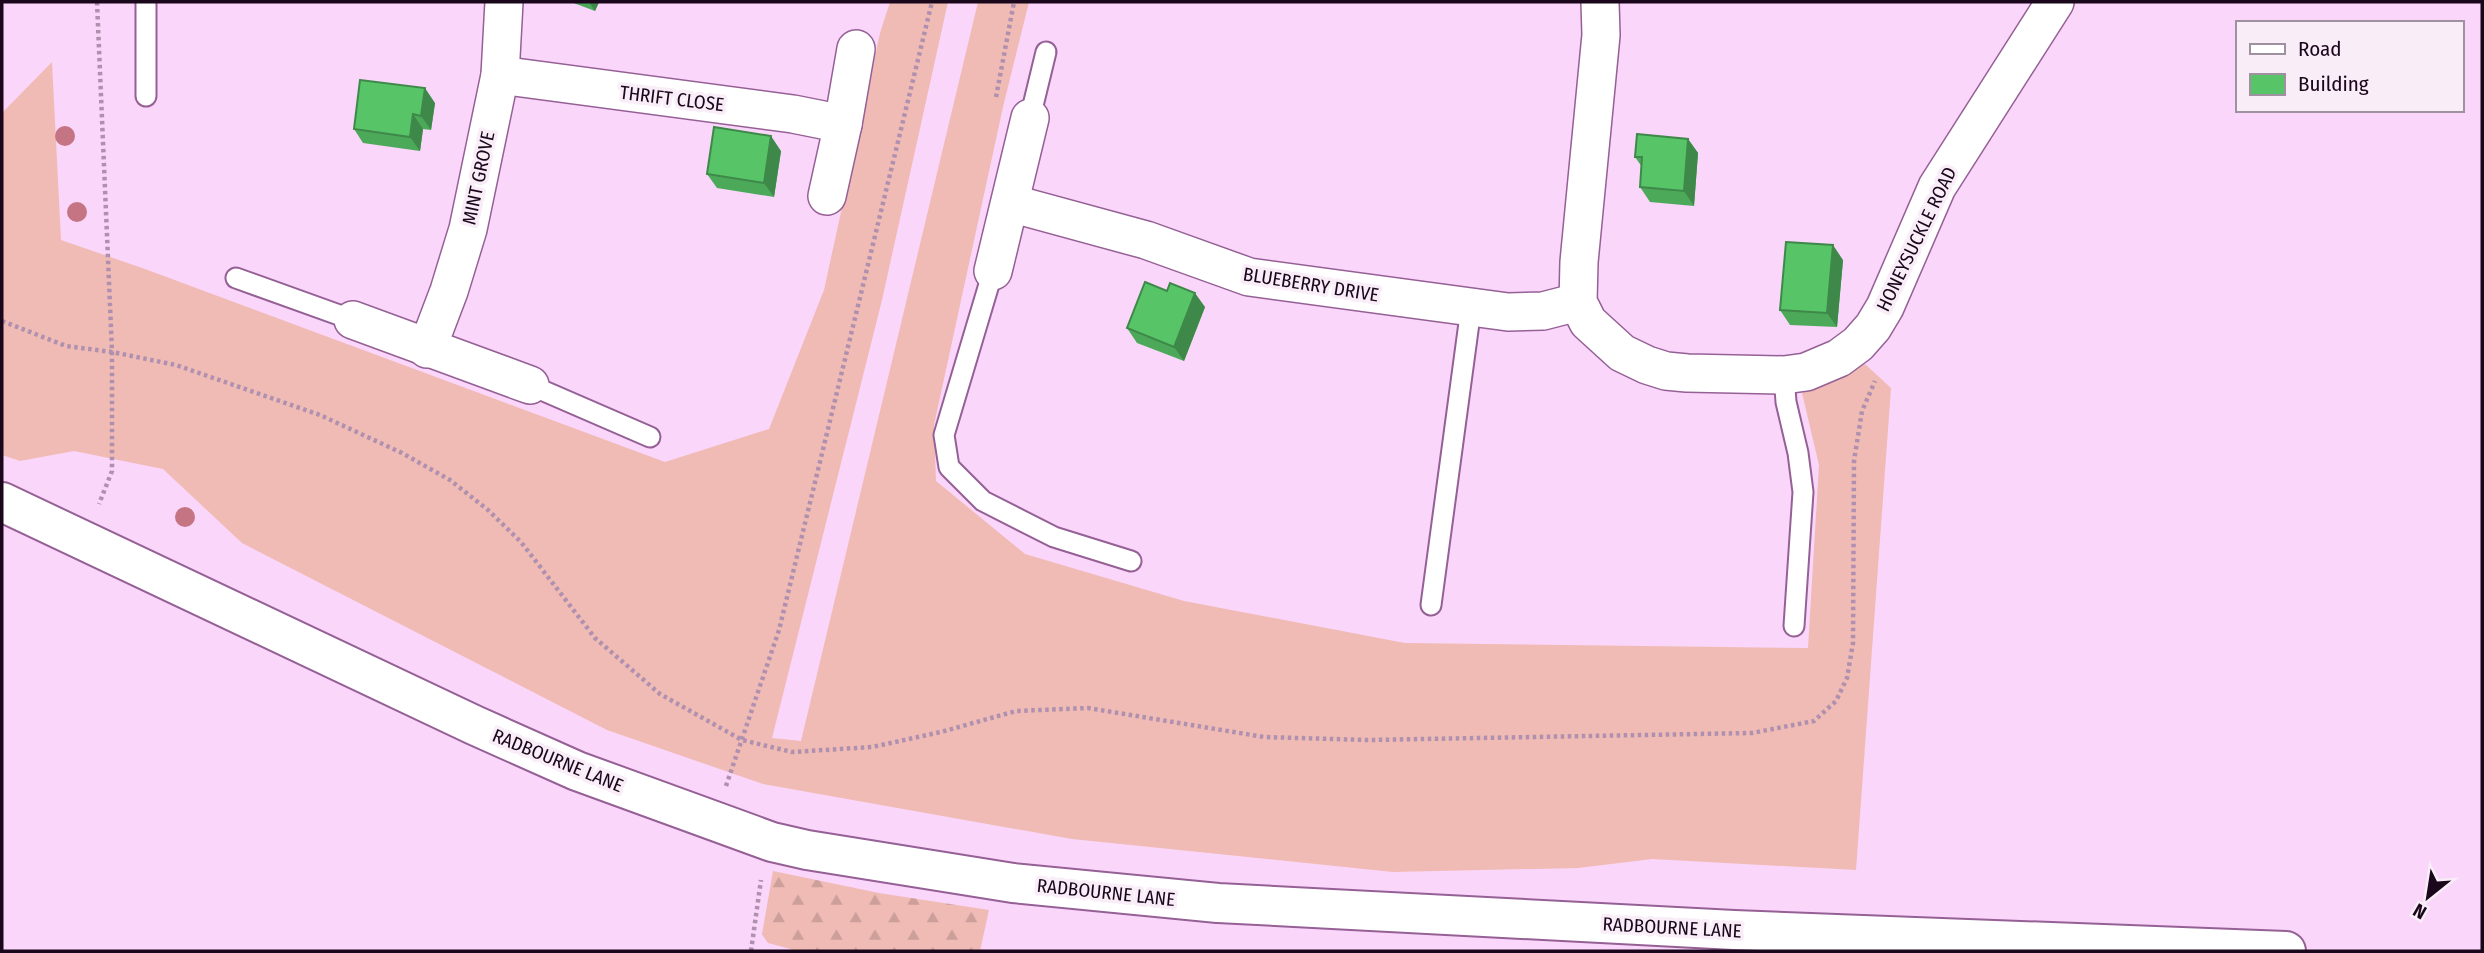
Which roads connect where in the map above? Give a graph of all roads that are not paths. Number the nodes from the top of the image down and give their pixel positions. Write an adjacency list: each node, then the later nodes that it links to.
1 (146, 2): 8 (lane)
2 (504, 2): 7 (street, MINT GROVE)
3 (1600, 2): 15 (street)
4 (2055, 2): 19 (street, HONEYSUCKLE ROAD)
5 (856, 49): 10 (street)
6 (1045, 52): 9 (lane)
7 (500, 75): 10 (street, THRIFT CLOSE); 18 (street, MINT GROVE)
8 (146, 96)
9 (1030, 118): 12 (street)
10 (843, 124): 11 (street)
11 (827, 196)
12 (1010, 202): 13 (street); 16 (street, BLUEBERRY DRIVE)
13 (993, 271): 23 (lane)
14 (236, 278): 17 (lane)
15 (1578, 302): 16 (street, BLUEBERRY DRIVE); 19 (street, HONEYSUCKLE ROAD)
16 (1471, 308): 24 (lane)
17 (353, 320): 18 (street)
18 (427, 349): 20 (street)
19 (1784, 375): 25 (lane)
20 (530, 384): 21 (lane)
21 (650, 437)
22 (2, 502): 26 (street, RADBOURNE LANE)
23 (1131, 562)
24 (1431, 605)
25 (1794, 626)
26 (2286, 951)

